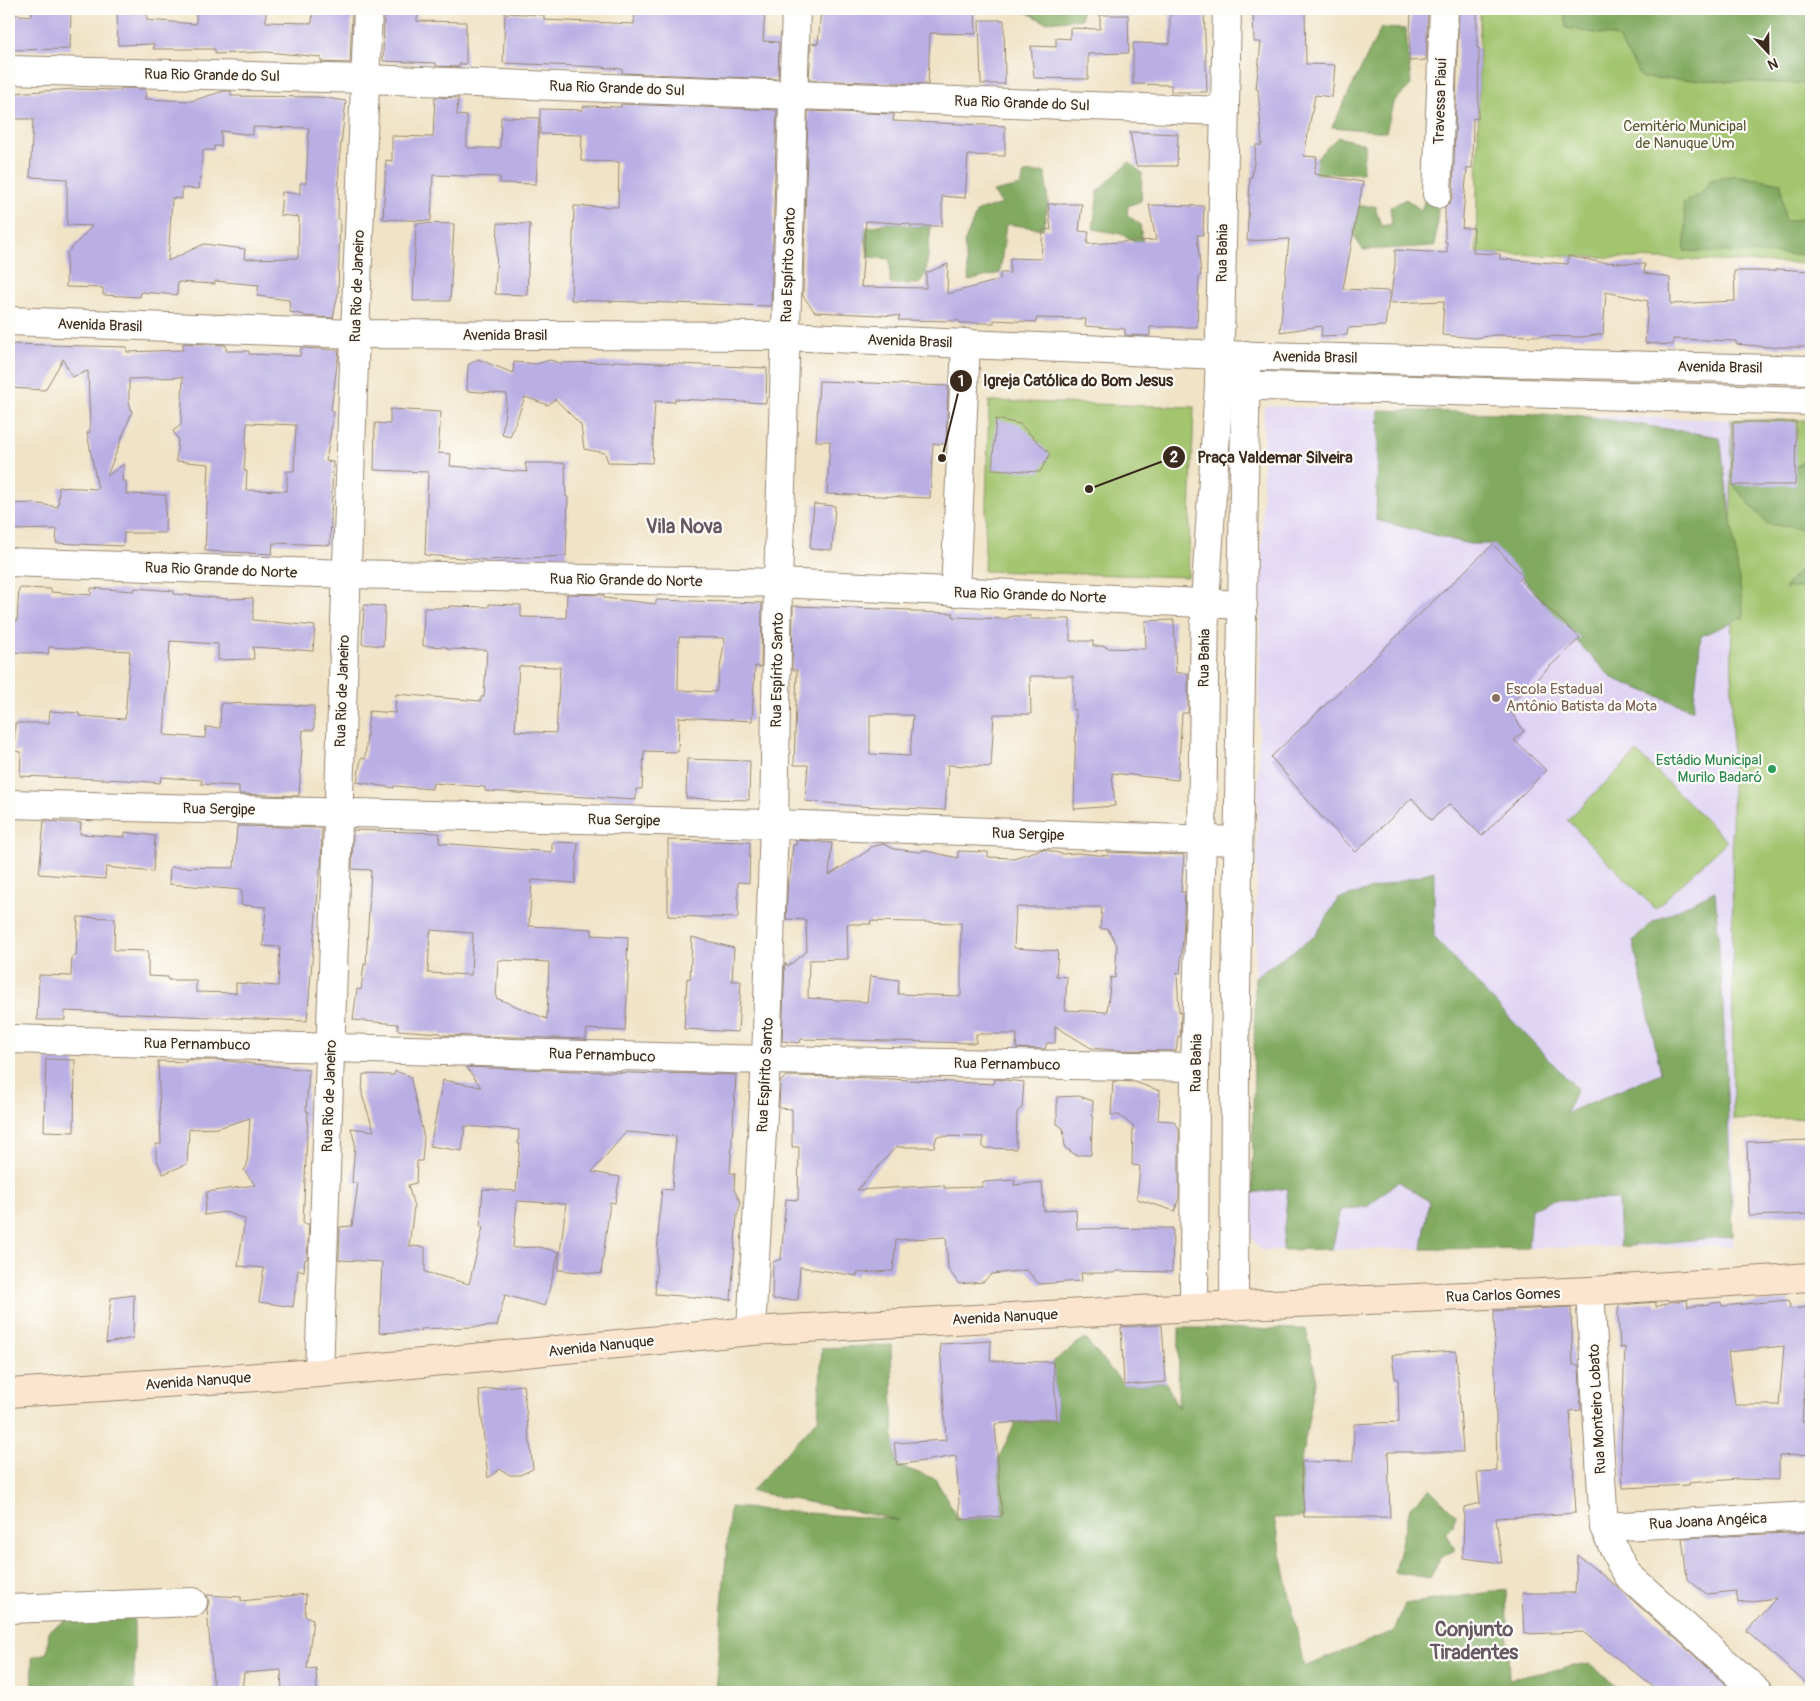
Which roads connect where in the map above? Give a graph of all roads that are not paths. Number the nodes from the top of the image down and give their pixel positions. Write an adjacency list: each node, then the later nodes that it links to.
1 (368, 9): 6 (street, Rua Rio de Janeiro)
2 (796, 9): 7 (street, Rua Espírito Santo)
3 (1227, 9): 8 (street, Rua Bahia)
4 (1444, 9): 9 (street, Travessa Piauí)
5 (9, 70): 6 (street, Rua Rio Grande do Sul)
6 (366, 79): 7 (street, Rua Rio Grande do Sul); 11 (street, Rua Rio de Janeiro)
7 (793, 94): 8 (street, Rua Rio Grande do Sul); 12 (street, Rua Espírito Santo)
8 (1225, 111): 14 (street, Rua Bahia)
9 (1437, 194)
10 (9, 322): 11 (street, Avenida Brasil)
11 (354, 334): 12 (street, Avenida Brasil); 19 (street, Rua Rio de Janeiro)
12 (786, 336): 13 (street, Avenida Brasil); 20 (street, Rua Espírito Santo)
13 (966, 343): 14 (street, Avenida Brasil); 21 (street)
14 (1233, 355): 15 (street, Avenida Brasil); 16 (street, Rua Bahia)
15 (1811, 370)
16 (1232, 385): 17 (street, Avenida Brasil); 22 (street, Rua Bahia); 23 (street, Rua Bahia)
17 (1811, 400)
18 (9, 562): 19 (street, Rua Rio Grande do Norte)
19 (347, 574): 20 (street, Rua Rio Grande do Norte); 25 (street, Rua Rio de Janeiro)
20 (778, 583): 21 (street, Rua Rio Grande do Norte); 26 (street, Rua Espírito Santo)
21 (955, 592): 22 (street, Rua Rio Grande do Norte)
22 (1205, 602): 23 (street, Rua Rio Grande do Norte); 27 (street, Rua Bahia)
23 (1243, 605): 28 (street, Rua Bahia)
24 (9, 804): 25 (street, Rua Sergipe)
25 (338, 812): 26 (street, Rua Sergipe); 30 (street, Rua Rio de Janeiro)
26 (774, 824): 27 (street, Rua Sergipe); 31 (street, Rua Espírito Santo)
27 (1202, 840): 28 (street, Rua Sergipe); 32 (street, Rua Bahia)
28 (1238, 841): 35 (street, Rua Bahia)
29 (9, 1039): 30 (street, Rua Pernambuco)
30 (331, 1047): 31 (street, Rua Pernambuco); 38 (street, Rua Rio de Janeiro)
31 (766, 1060): 32 (street, Rua Pernambuco); 37 (street, Rua Espírito Santo)
32 (1195, 1067): 36 (street, Rua Bahia)
33 (1811, 1277): 34 (main road, Rua Carlos Gomes)
34 (1590, 1291): 35 (main road, Rua Carlos Gomes); 41 (street, Rua Monteiro Lobato)
35 (1234, 1306): 36 (main road, Rua Carlos Gomes)
36 (1194, 1307): 37 (main road, Avenida Nanuque)
37 (751, 1331): 38 (main road, Avenida Nanuque)
38 (319, 1373): 39 (main road, Avenida Nanuque)
39 (9, 1393)
40 (1811, 1516): 41 (street, Rua Joana Angéica)
41 (1604, 1527): 44 (street)
42 (193, 1602): 43 (street)
43 (9, 1609)
44 (1758, 1692)

